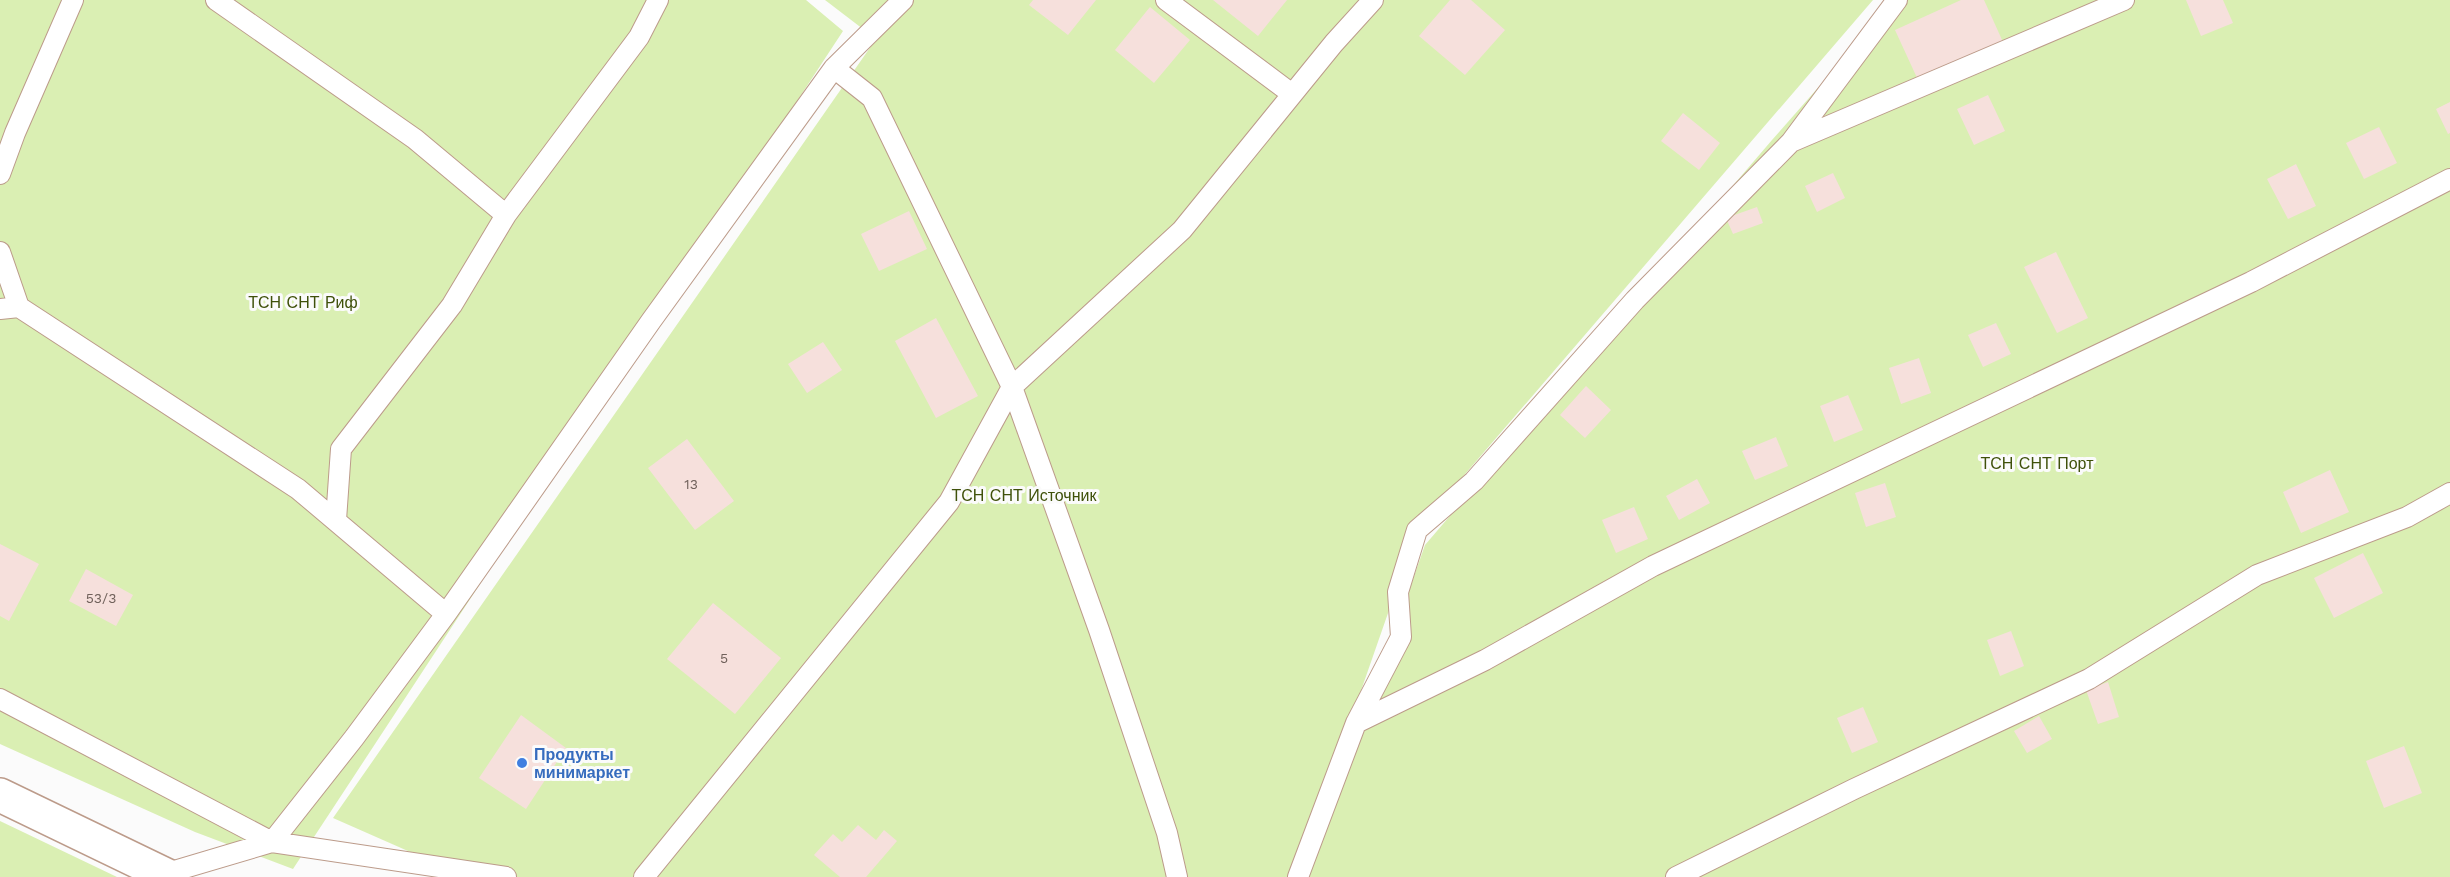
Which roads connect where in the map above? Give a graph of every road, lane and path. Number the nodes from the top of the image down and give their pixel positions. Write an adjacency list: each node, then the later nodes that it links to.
1 (73, 0): 12 (lane)
2 (216, 0): 14 (lane)
3 (658, 0): 14 (lane)
4 (903, 0): 9 (lane)
5 (1166, 0): 10 (lane)
6 (1373, 0): 10 (lane)
7 (1897, 0): 11 (lane)
8 (2124, 0): 11 (lane)
9 (834, 68): 17 (lane); 20 (lane)
10 (1292, 94): 17 (lane)
11 (1791, 142): 22 (lane)
12 (0, 174)
13 (2450, 179): 22 (lane)
14 (506, 215): 19 (lane)
15 (0, 252): 16 (lane)
16 (10, 308): 19 (lane)
17 (1012, 387): 27 (lane); 28 (lane)
18 (2450, 494): 30 (lane)
19 (336, 520): 20 (lane)
20 (446, 614): 24 (lane)
21 (0, 699): 24 (lane)
22 (1356, 723): 29 (lane)
23 (0, 795): 25 (main road)
24 (272, 842): 25 (lane); 26 (lane)
25 (167, 876)
26 (506, 877)
27 (644, 877)
28 (1177, 877)
29 (1298, 877)
30 (1676, 877)

